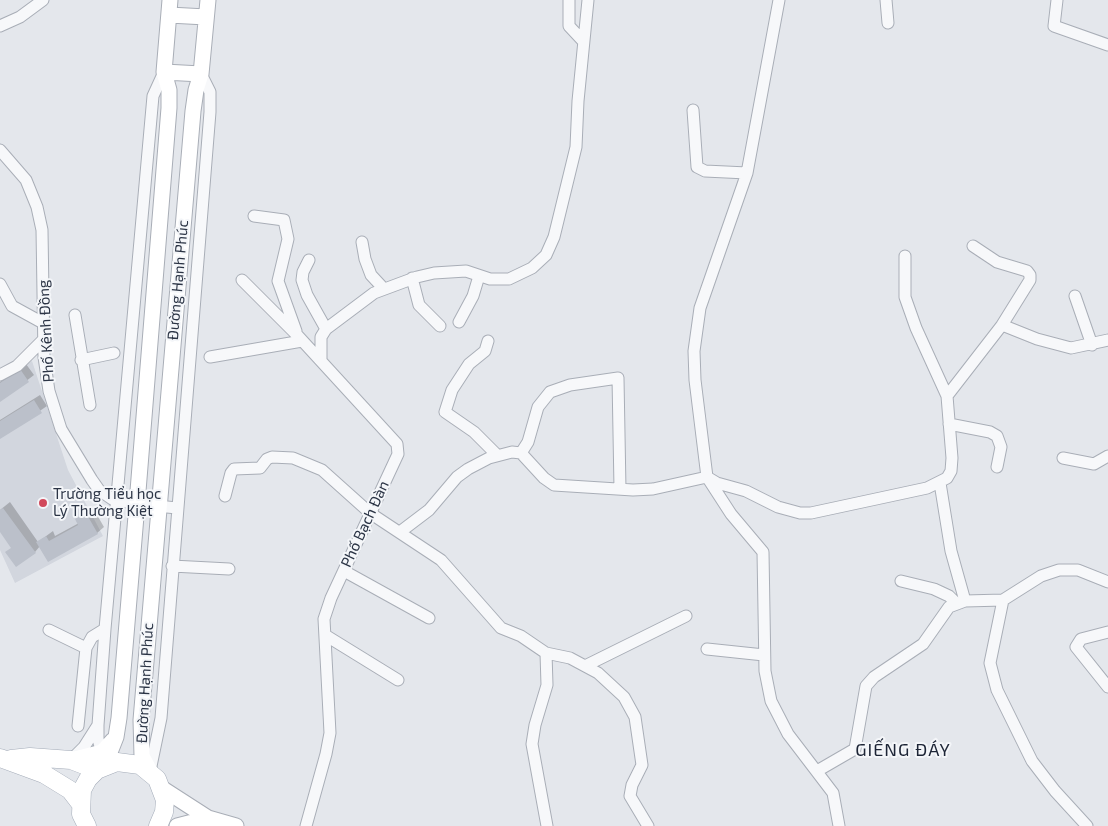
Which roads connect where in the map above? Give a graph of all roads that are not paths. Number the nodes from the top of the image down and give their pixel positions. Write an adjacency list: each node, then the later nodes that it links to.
1 (43, 0): 11 (street)
2 (208, 0): 9 (main road, Đường Hạnh Phúc)
3 (569, 0): 12 (street)
4 (588, 0): 12 (street)
5 (779, 0): 18 (street)
6 (886, 0): 10 (street)
7 (1057, 0): 13 (street)
8 (170, 7): 9 (main road); 14 (main road, Đường Hạnh Phúc)
9 (206, 17): 15 (main road, Đường Hạnh Phúc)
10 (888, 23)
11 (0, 26)
12 (583, 41): 24 (street)
13 (1108, 45)
14 (164, 72): 15 (main road); 58 (street, Đường Hạnh Phúc); 59 (main road, Đường Hạnh Phúc)
15 (201, 74): 60 (main road, Đường Hạnh Phúc); 61 (street, Đường Hạnh Phúc)
16 (693, 110): 18 (street)
17 (0, 150): 32 (street, Phố Kênh Đồng)
18 (747, 173): 54 (street)
19 (254, 216): 36 (street)
20 (362, 242): 28 (street)
21 (973, 246): 33 (street)
22 (906, 256): 46 (street)
23 (309, 260): 35 (street)
24 (479, 276): 25 (street); 31 (street)
25 (412, 278): 28 (street); 34 (street)
26 (242, 280): 36 (street, Phố Bạch Đàn)
27 (0, 284): 32 (street)
28 (384, 289): 35 (street)
29 (1075, 296): 40 (street)
30 (75, 315): 43 (street)
31 (460, 322)
32 (43, 323): 37 (street, Phố Kênh Đồng)
33 (1002, 325): 40 (street); 46 (street)
34 (440, 326)
35 (326, 329): 44 (street)
36 (300, 339): 42 (street); 44 (street, Phố Bạch Đàn)
37 (43, 340): 45 (street); 58 (street, Phố Kênh Đồng)
38 (1108, 340): 40 (street)
39 (488, 341): 50 (street)
40 (1092, 345)
41 (114, 354): 43 (street)
42 (210, 357)
43 (81, 360): 47 (street)
44 (321, 361): 62 (street, Phố Bạch Đàn)
45 (0, 375)
46 (947, 396): 48 (street)
47 (90, 405)
48 (949, 424): 53 (street); 55 (street)
49 (521, 453): 50 (street); 56 (street); 56 (street)
50 (497, 456): 63 (street)
51 (1108, 456): 52 (street)
52 (1063, 458)
53 (997, 467)
54 (708, 477): 55 (street); 56 (street); 80 (street)
55 (940, 482): 70 (street)
56 (620, 489)
57 (225, 496): 62 (street)
58 (118, 501): 59 (street); 74 (street, Đường Hạnh Phúc)
59 (137, 504): 60 (street); 88 (main road, Đường Hạnh Phúc)
60 (159, 506): 61 (street); 89 (main road, Đường Hạnh Phúc)
61 (177, 508): 64 (street, Đường Hạnh Phúc)
62 (370, 513): 63 (street); 66 (street, Phố Bạch Đàn)
63 (400, 532): 79 (street)
64 (172, 566): 65 (street); 89 (street, Đường Hạnh Phúc)
65 (229, 569)
66 (344, 571): 72 (street); 76 (street, Phố Bạch Đàn)
67 (901, 581): 70 (street)
68 (1108, 582): 69 (street)
69 (1003, 600): 70 (street); 102 (street)
70 (960, 602): 90 (street)
71 (686, 616): 81 (street)
72 (428, 618)
73 (49, 630): 77 (street)
74 (105, 630): 77 (street); 84 (street, Đường Hạnh Phúc)
75 (1108, 632): 83 (street)
76 (325, 634): 82 (street); 98 (street, Phố Bạch Đàn)
77 (86, 648): 85 (street)
78 (707, 649): 80 (street)
79 (546, 653): 81 (street); 99 (street)
80 (764, 655): 90 (street)
81 (587, 665): 100 (street)
82 (398, 680)
83 (1108, 687)
84 (98, 725): 87 (street, Đường Hạnh Phúc); 88 (street, Đường Hạnh Phúc)
85 (78, 726)
86 (4, 759): 87 (main road); 92 (main road)
87 (71, 760): 88 (main road)
88 (101, 762): 89 (main road); 92 (main road)
89 (150, 771): 91 (main road)
90 (817, 771): 101 (street)
91 (162, 789): 93 (main road); 95 (main road)
92 (80, 803): 94 (main road)
93 (208, 818): 96 (main road); 97 (main road)
94 (87, 826)
95 (158, 826)
96 (178, 826)
97 (236, 826)
98 (306, 826)
99 (547, 826)
100 (648, 826)
101 (839, 826)
102 (1087, 826)

